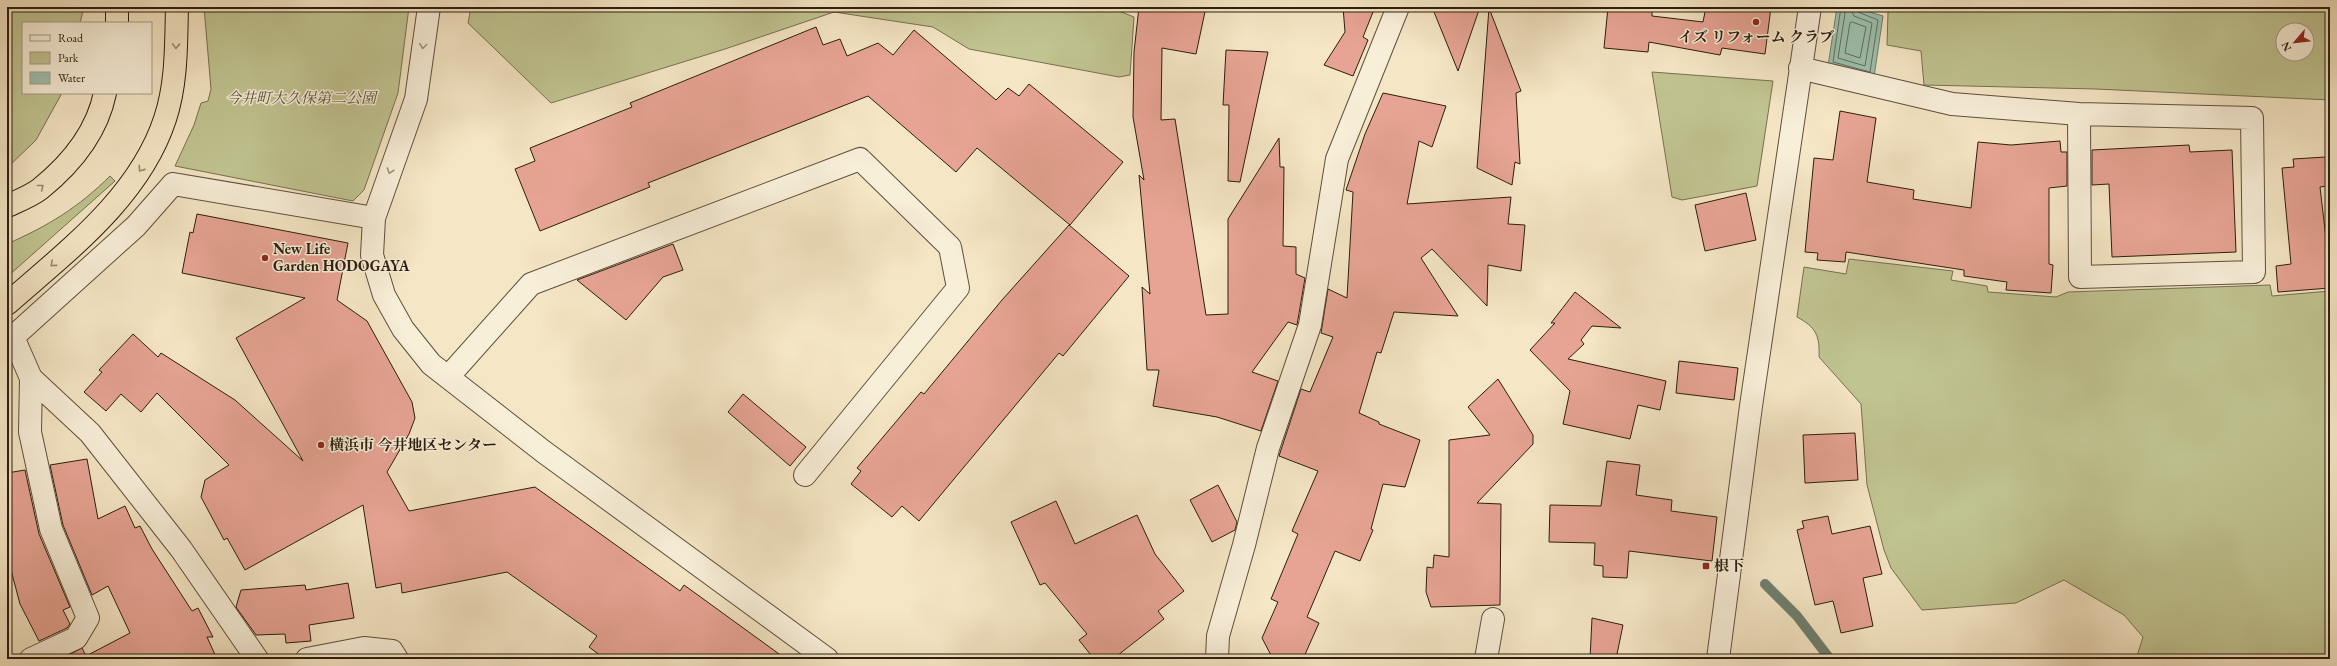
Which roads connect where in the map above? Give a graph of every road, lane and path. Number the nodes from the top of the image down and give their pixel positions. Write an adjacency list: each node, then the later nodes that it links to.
1 (118, 7): 6 (highway)
2 (177, 7): 12 (highway, one-way to 12)
3 (429, 7): 11 (street, one-way to 11)
4 (1398, 7): 22 (street)
5 (1810, 7): 7 (street)
6 (117, 22)
7 (1800, 68): 9 (street); 24 (street)
8 (106, 94): 10 (highway, one-way to 8)
9 (2079, 114): 9 (street)
10 (7, 206)
11 (374, 218): 13 (street); 14 (street)
12 (7, 304)
13 (448, 377): 15 (street); 21 (street)
14 (31, 378): 17 (street); 18 (street)
15 (805, 476)
16 (1493, 619): 23 (street)
17 (31, 659)
18 (257, 659)
19 (307, 659): 20 (street)
20 (397, 659)
21 (827, 659)
22 (1217, 659)
23 (1486, 659)
24 (1718, 659)

